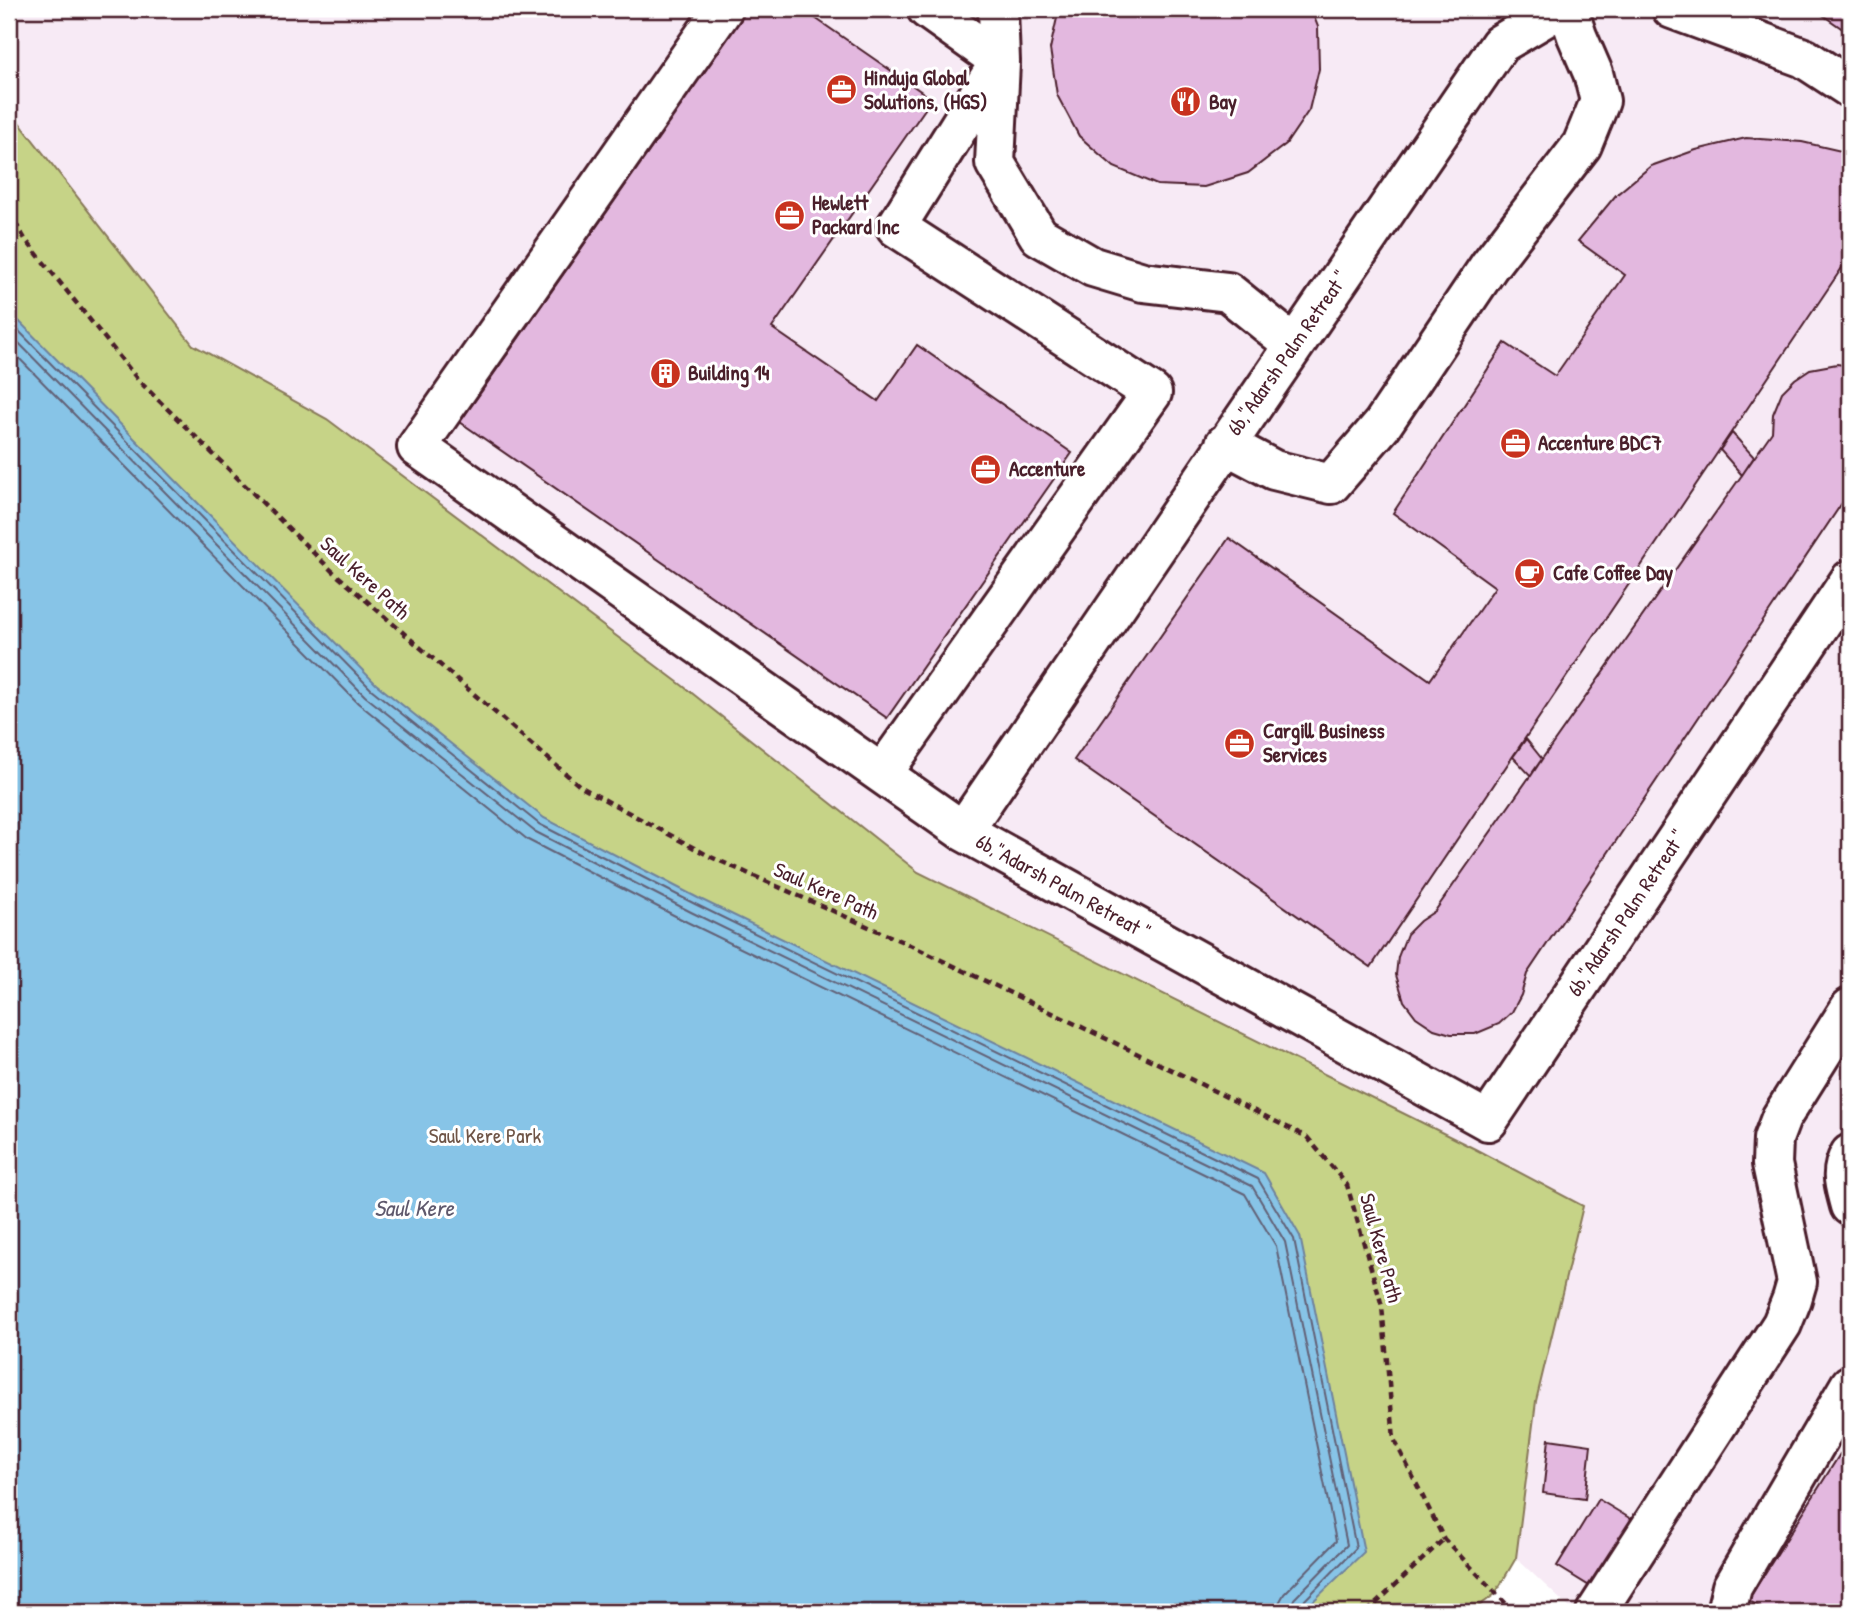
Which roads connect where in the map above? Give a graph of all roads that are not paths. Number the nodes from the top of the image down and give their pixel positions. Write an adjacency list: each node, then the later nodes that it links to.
1 (723, 9): 12 (lane)
2 (927, 9): 7 (lane)
3 (998, 9): 7 (lane)
4 (1559, 9): 9 (lane, 6b,"Adarsh Palm Retreat ")
5 (1568, 9): 10 (lane)
6 (1672, 9): 8 (lane)
7 (1000, 61): 9 (lane); 12 (lane)
8 (1850, 88)
9 (1294, 345): 10 (lane, 6b,"Adarsh Palm Retreat ")
10 (1225, 444): 13 (lane, 6b,"Adarsh Palm Retreat ")
11 (1850, 579): 13 (lane, 6b,"Adarsh Palm Retreat ")
12 (882, 774): 13 (lane)
13 (963, 831)
14 (1850, 1008): 18 (lane)
15 (1850, 1154): 16 (lane)
16 (1850, 1206)
17 (1850, 1385): 19 (lane)
18 (1596, 1612)
19 (1726, 1612)

